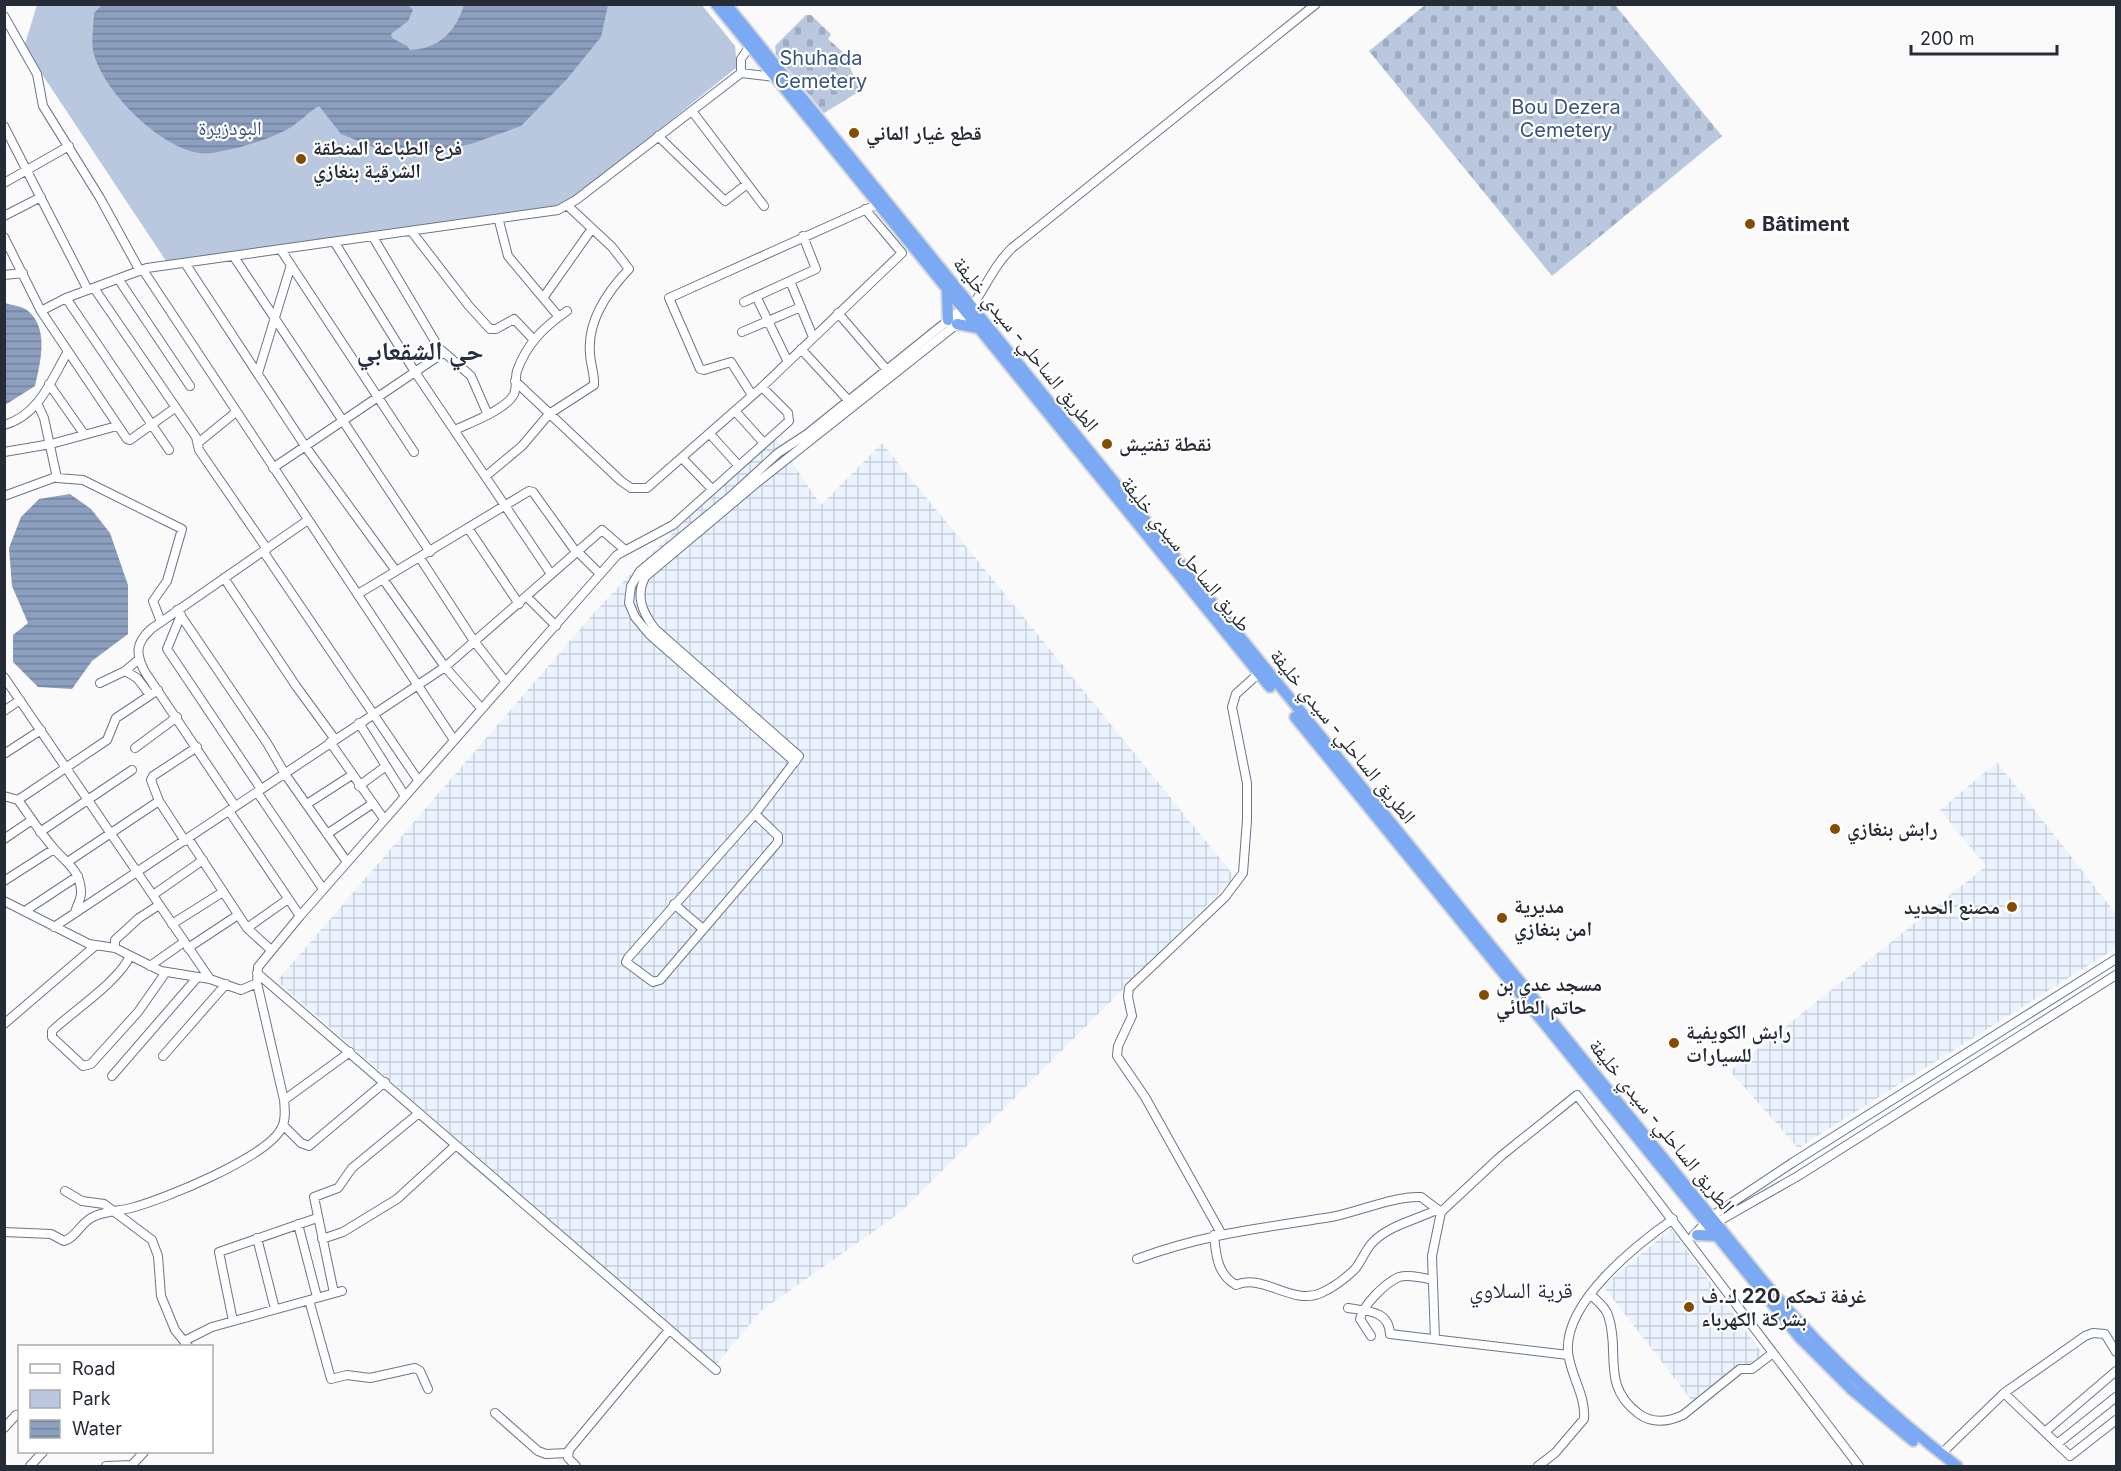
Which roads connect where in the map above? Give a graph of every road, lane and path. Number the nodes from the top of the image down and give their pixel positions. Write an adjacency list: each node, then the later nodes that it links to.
1 (716, 4): 6 (highway, طريق الساحل سيدي خليفة)
2 (726, 4): 47 (highway, الطريق الساحلي- سيدي خليفة)
3 (1316, 4): 47 (street)
4 (4, 16): 5 (street)
5 (7, 27): 12 (street)
6 (750, 46): 7 (street); 8 (highway, طريق الساحل سيدي خليفة)
7 (741, 73): 8 (street); 9 (street)
8 (776, 78): 17 (highway, طريق الساحل سيدي خليفة)
9 (692, 111): 11 (street); 15 (street)
10 (4, 126): 13 (street)
11 (658, 136): 15 (street); 18 (street)
12 (69, 146): 13 (street); 35 (street)
13 (27, 171): 14 (street); 16 (street)
14 (4, 183)
15 (747, 184): 19 (street)
16 (41, 197): 21 (street); 40 (street)
17 (878, 204): 20 (street); 29 (highway, طريق الساحل سيدي خليفة)
18 (568, 206): 22 (street); 23 (street)
19 (764, 206)
20 (865, 209): 25 (street); 31 (street)
21 (4, 216)
22 (499, 220): 24 (street); 44 (street)
23 (591, 230): 44 (street); 77 (street)
24 (412, 232): 27 (street); 58 (street)
25 (803, 236): 39 (street); 70 (street)
26 (4, 237): 36 (street)
27 (373, 237): 28 (street); 61 (street)
28 (335, 243): 30 (street); 64 (street)
29 (911, 245): 31 (street); 41 (highway, طريق الساحل سيدي خليفة)
30 (281, 250): 32 (street); 34 (street)
31 (902, 253): 50 (street)
32 (234, 257): 33 (street); 52 (street)
33 (185, 263): 35 (street); 65 (street)
34 (291, 265): 52 (street); 71 (street)
35 (141, 270): 38 (street); 76 (street)
36 (22, 273): 37 (street); 48 (street)
37 (4, 275)
38 (119, 280): 40 (street); 68 (street)
39 (790, 281): 42 (street); 46 (street)
40 (91, 289): 43 (street); 74 (street)
41 (947, 289): 47 (highway, طريق الساحل سيدي خليفة); 54 (highway)
42 (756, 296): 45 (street); 53 (street)
43 (66, 298): 48 (street); 80 (street)
44 (543, 298): 51 (street)
45 (744, 302)
46 (801, 307): 53 (street); 57 (street)
47 (971, 307): 54 (street); 55 (highway, طريق الساحل سيدي خليفة); 217 (highway, الطريق الساحلي- سيدي خليفة)
48 (41, 310): 60 (street)
49 (567, 311): 51 (street)
50 (838, 313): 57 (street); 63 (street)
51 (558, 317): 58 (street)
52 (274, 319): 65 (street); 79 (street)
53 (768, 320): 56 (street); 62 (street)
54 (953, 322): 55 (highway); 63 (street); 89 (street)
55 (979, 328): 124 (highway, طريق الساحل سيدي خليفة)
56 (742, 332)
57 (813, 337): 59 (street)
58 (533, 339): 66 (street)
59 (801, 349): 62 (street); 72 (street)
60 (67, 353): 67 (street); 82 (street)
61 (443, 353): 64 (street); 78 (street)
62 (788, 362): 69 (street)
63 (887, 369): 72 (street)
64 (415, 372): 71 (street); 83 (street)
65 (258, 373): 90 (street)
66 (515, 381): 77 (street); 78 (street)
67 (49, 384): 73 (street); 84 (street)
68 (190, 386)
69 (762, 387): 70 (street); 86 (street)
70 (752, 395): 75 (street)
71 (378, 398): 79 (street); 93 (street)
72 (848, 400): 89 (street)
73 (37, 404): 81 (street); 88 (street)
74 (175, 408): 80 (street); 87 (street)
75 (735, 411): 85 (street); 86 (street)
76 (236, 412): 87 (street); 96 (street)
77 (549, 414): 94 (street); 97 (street)
78 (488, 415): 83 (street)
79 (342, 421): 90 (street); 106 (street)
80 (152, 424): 82 (street); 91 (street)
81 (4, 425)
82 (117, 426): 84 (street)
83 (455, 430): 97 (street)
84 (84, 434): 88 (street)
85 (710, 434): 94 (street); 95 (street)
86 (764, 442): 95 (street)
87 (198, 443): 104 (street)
88 (51, 444): 92 (street); 98 (street)
89 (799, 445): 159 (street)
90 (305, 446): 96 (street); 109 (street)
91 (169, 450)
92 (4, 452)
93 (414, 452)
94 (682, 458): 99 (street)
95 (738, 465): 99 (street)
96 (273, 468): 102 (street)
97 (486, 476): 101 (street)
98 (56, 477): 100 (street); 118 (street)
99 (712, 489): 105 (street)
100 (4, 496)
101 (505, 505): 103 (street); 107 (street); 110 (street)
102 (308, 520): 104 (street); 114 (street)
103 (468, 528): 106 (street); 116 (street)
104 (265, 550): 112 (street); 134 (street)
105 (625, 550): 107 (street); 111 (street)
106 (430, 552): 108 (street)
107 (576, 552): 110 (street); 111 (street)
108 (420, 558): 109 (street); 120 (street)
109 (396, 571): 113 (street)
110 (551, 574): 115 (street)
111 (600, 574): 119 (street)
112 (224, 578): 117 (street); 138 (street)
113 (383, 579): 114 (street); 122 (street)
114 (358, 594): 128 (street)
115 (528, 597): 116 (street); 119 (street)
116 (519, 604): 120 (street)
117 (179, 613): 118 (street); 146 (street); 150 (street)
118 (161, 622): 121 (street)
119 (556, 626): 126 (street)
120 (474, 641): 122 (street); 126 (street)
121 (138, 660): 123 (street); 129 (street)
122 (445, 667): 128 (street); 132 (street)
123 (125, 671): 127 (street); 130 (street)
124 (1259, 674): 217 (highway, طريق الساحل سيدي خليفة); 221 (street)
125 (4, 677): 131 (street)
126 (506, 682): 132 (street)
127 (100, 683)
128 (419, 685): 134 (street); 139 (street)
129 (158, 690): 130 (street); 135 (street)
130 (150, 695): 144 (street)
131 (20, 700): 133 (street); 137 (street)
132 (482, 709): 139 (street)
133 (4, 711)
134 (374, 713): 136 (street); 148 (street)
135 (177, 717): 140 (street); 141 (street)
136 (359, 723): 138 (street); 143 (street)
137 (41, 730): 142 (street); 144 (street)
138 (332, 740): 146 (street); 147 (street)
139 (454, 740): 148 (street)
140 (197, 747): 155 (street); 158 (street)
141 (135, 748)
142 (4, 754)
143 (386, 766): 149 (street); 152 (street)
144 (66, 767): 153 (street); 154 (street)
145 (132, 770): 154 (street)
146 (285, 774): 150 (street); 156 (street)
147 (352, 775): 149 (street); 156 (street)
148 (418, 780): 152 (street)
149 (359, 786): 157 (street)
150 (259, 791): 158 (street); 174 (street)
151 (4, 796): 153 (street)
152 (405, 796): 160 (street)
153 (18, 800): 161 (street)
154 (88, 800): 162 (street); 163 (street)
155 (159, 801): 163 (street); 166 (street)
156 (307, 804): 164 (street)
157 (372, 804): 160 (street); 164 (street)
158 (232, 809): 166 (street); 177 (street)
159 (755, 814): 179 (street); 188 (street)
160 (384, 819): 170 (street)
161 (32, 820): 162 (street); 165 (street)
162 (40, 832): 167 (street)
163 (111, 833): 169 (street); 171 (street)
164 (327, 834): 170 (street)
165 (4, 839)
166 (187, 839): 168 (street); 171 (street)
167 (54, 849): 169 (street); 173 (street)
168 (203, 860): 175 (street); 176 (street)
169 (69, 861): 172 (street)
170 (347, 862): 174 (street)
171 (137, 869): 176 (street); 182 (street)
172 (78, 876): 181 (street); 182 (street)
173 (4, 881)
174 (323, 889): 184 (street)
175 (223, 892): 183 (street); 185 (street)
176 (153, 895): 180 (street)
177 (288, 899): 184 (street); 187 (street)
178 (5, 901): 181 (street)
179 (674, 904): 188 (street); 188 (street)
180 (159, 905): 185 (street); 191 (street)
181 (25, 911): 186 (street)
182 (75, 913): 186 (street)
183 (238, 915): 187 (street); 189 (street)
184 (300, 916): 192 (street)
185 (172, 924): 189 (street)
186 (54, 927): 190 (street)
187 (247, 928): 192 (street)
188 (703, 928)
189 (186, 945): 195 (street); 200 (street)
190 (96, 946): 191 (street); 203 (street)
191 (115, 948): 193 (street)
192 (271, 950): 197 (street)
193 (130, 956): 195 (street); 196 (street)
194 (2116, 959): 217 (street)
195 (150, 966): 196 (street)
196 (166, 972): 199 (street)
197 (257, 973): 201 (street); 204 (street)
198 (2116, 975): 217 (street)
199 (196, 979): 200 (street); 206 (street)
200 (210, 979): 202 (street)
201 (257, 983): 202 (street); 208 (street)
202 (226, 984): 205 (street)
203 (4, 1024)
204 (350, 1052): 207 (street); 208 (street)
205 (163, 1056)
206 (112, 1076)
207 (385, 1082): 209 (street); 210 (street)
208 (284, 1100): 210 (street)
209 (419, 1113): 211 (street); 215 (street)
210 (283, 1125): 213 (street)
211 (456, 1145): 222 (street); 235 (street)
212 (65, 1191): 213 (street)
213 (114, 1212): 220 (street); 238 (street)
214 (1441, 1212): 216 (street); 221 (street); 221 (street); 228 (street)
215 (317, 1218): 218 (street); 219 (street)
216 (1672, 1219): 224 (street); 229 (street)
217 (1709, 1220): 223 (highway, طريق الساحل سيدي خليفة); 224 (highway); 256 (highway, الطريق الساحلي- سيدي خليفة)
218 (298, 1224): 225 (street); 230 (street)
219 (320, 1230): 222 (street); 226 (street)
220 (4, 1232)
221 (1217, 1234): 227 (street)
222 (331, 1235): 226 (street)
223 (1717, 1236): 224 (highway); 263 (highway, طريق الساحل سيدي خليفة)
224 (1694, 1237): 240 (street)
225 (257, 1238): 232 (street); 234 (street)
226 (322, 1239): 230 (street)
227 (1137, 1259)
228 (1433, 1280): 233 (street); 237 (street)
229 (1590, 1294): 240 (street); 241 (street)
230 (313, 1298): 232 (street); 244 (street)
231 (1348, 1308): 233 (street)
232 (275, 1309): 234 (street)
233 (1366, 1309): 236 (street); 237 (street)
234 (233, 1321): 238 (street)
235 (669, 1330): 242 (street); 255 (street)
236 (1371, 1336)
237 (1435, 1340): 241 (street)
238 (186, 1344)
239 (2116, 1352): 245 (street)
240 (1773, 1353): 262 (street)
241 (1568, 1355): 261 (street)
242 (716, 1370)
243 (2116, 1371): 251 (street)
244 (428, 1389)
245 (2004, 1393): 251 (street); 256 (street)
246 (2116, 1397): 252 (street)
247 (495, 1413): 255 (street)
248 (16, 1415): 250 (street)
249 (2116, 1420): 252 (street)
250 (4, 1428)
251 (2046, 1431): 252 (street)
252 (2057, 1444)
253 (42, 1453): 258 (street)
254 (143, 1453): 257 (street)
255 (568, 1453): 260 (street)
256 (1941, 1454): 264 (highway, الطريق الساحلي- سيدي خليفة)
257 (132, 1466): 259 (street)
258 (30, 1467)
259 (106, 1467)
260 (576, 1467)
261 (1538, 1467)
262 (1858, 1467)
263 (1946, 1467)
264 (1957, 1467)

